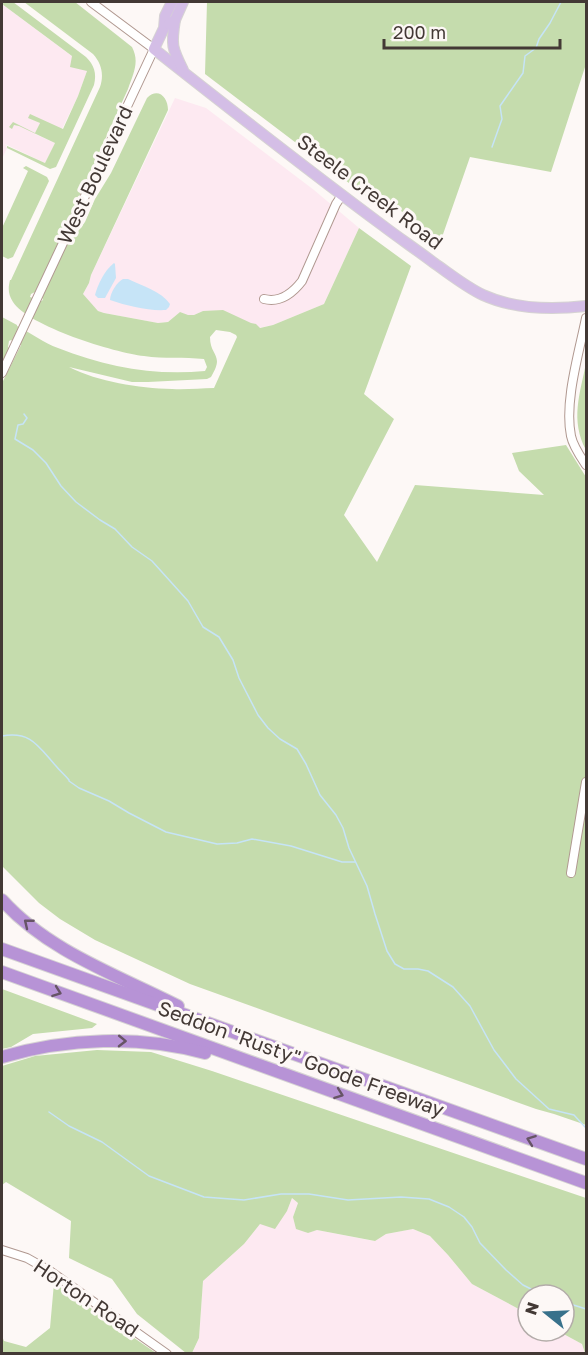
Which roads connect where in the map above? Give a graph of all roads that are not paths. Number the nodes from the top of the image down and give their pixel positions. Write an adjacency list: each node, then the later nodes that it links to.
1 (91, 2): 6 (street)
2 (172, 2): 5 (main road)
3 (183, 2): 4 (main road)
4 (174, 20): 5 (main road); 7 (main road)
5 (164, 28): 6 (main road)
6 (154, 49): 7 (main road, Steele Creek Road); 12 (street, West Boulevard)
7 (184, 73): 8 (main road, Steele Creek Road)
8 (342, 195): 9 (street); 10 (main road, Steele Creek Road)
9 (264, 299)
10 (586, 307)
11 (586, 318): 13 (street)
12 (2, 373)
13 (586, 465)
14 (586, 782): 15 (street)
15 (571, 873)
16 (2, 900): 19 (highway, one-way to 16)
17 (2, 949): 19 (highway, Seddon "Rusty" Goode Freeway)
18 (2, 972): 21 (highway, Seddon "Rusty" Goode Freeway, one-way to 21)
19 (227, 1030): 22 (highway, Seddon "Rusty" Goode Freeway, one-way to 19)
20 (2, 1057): 21 (highway, one-way to 21)
21 (300, 1080): 23 (highway, Seddon "Rusty" Goode Freeway, one-way to 23)
22 (586, 1160)
23 (586, 1183)
24 (2, 1250): 25 (street, Horton Road)
25 (166, 1353)

